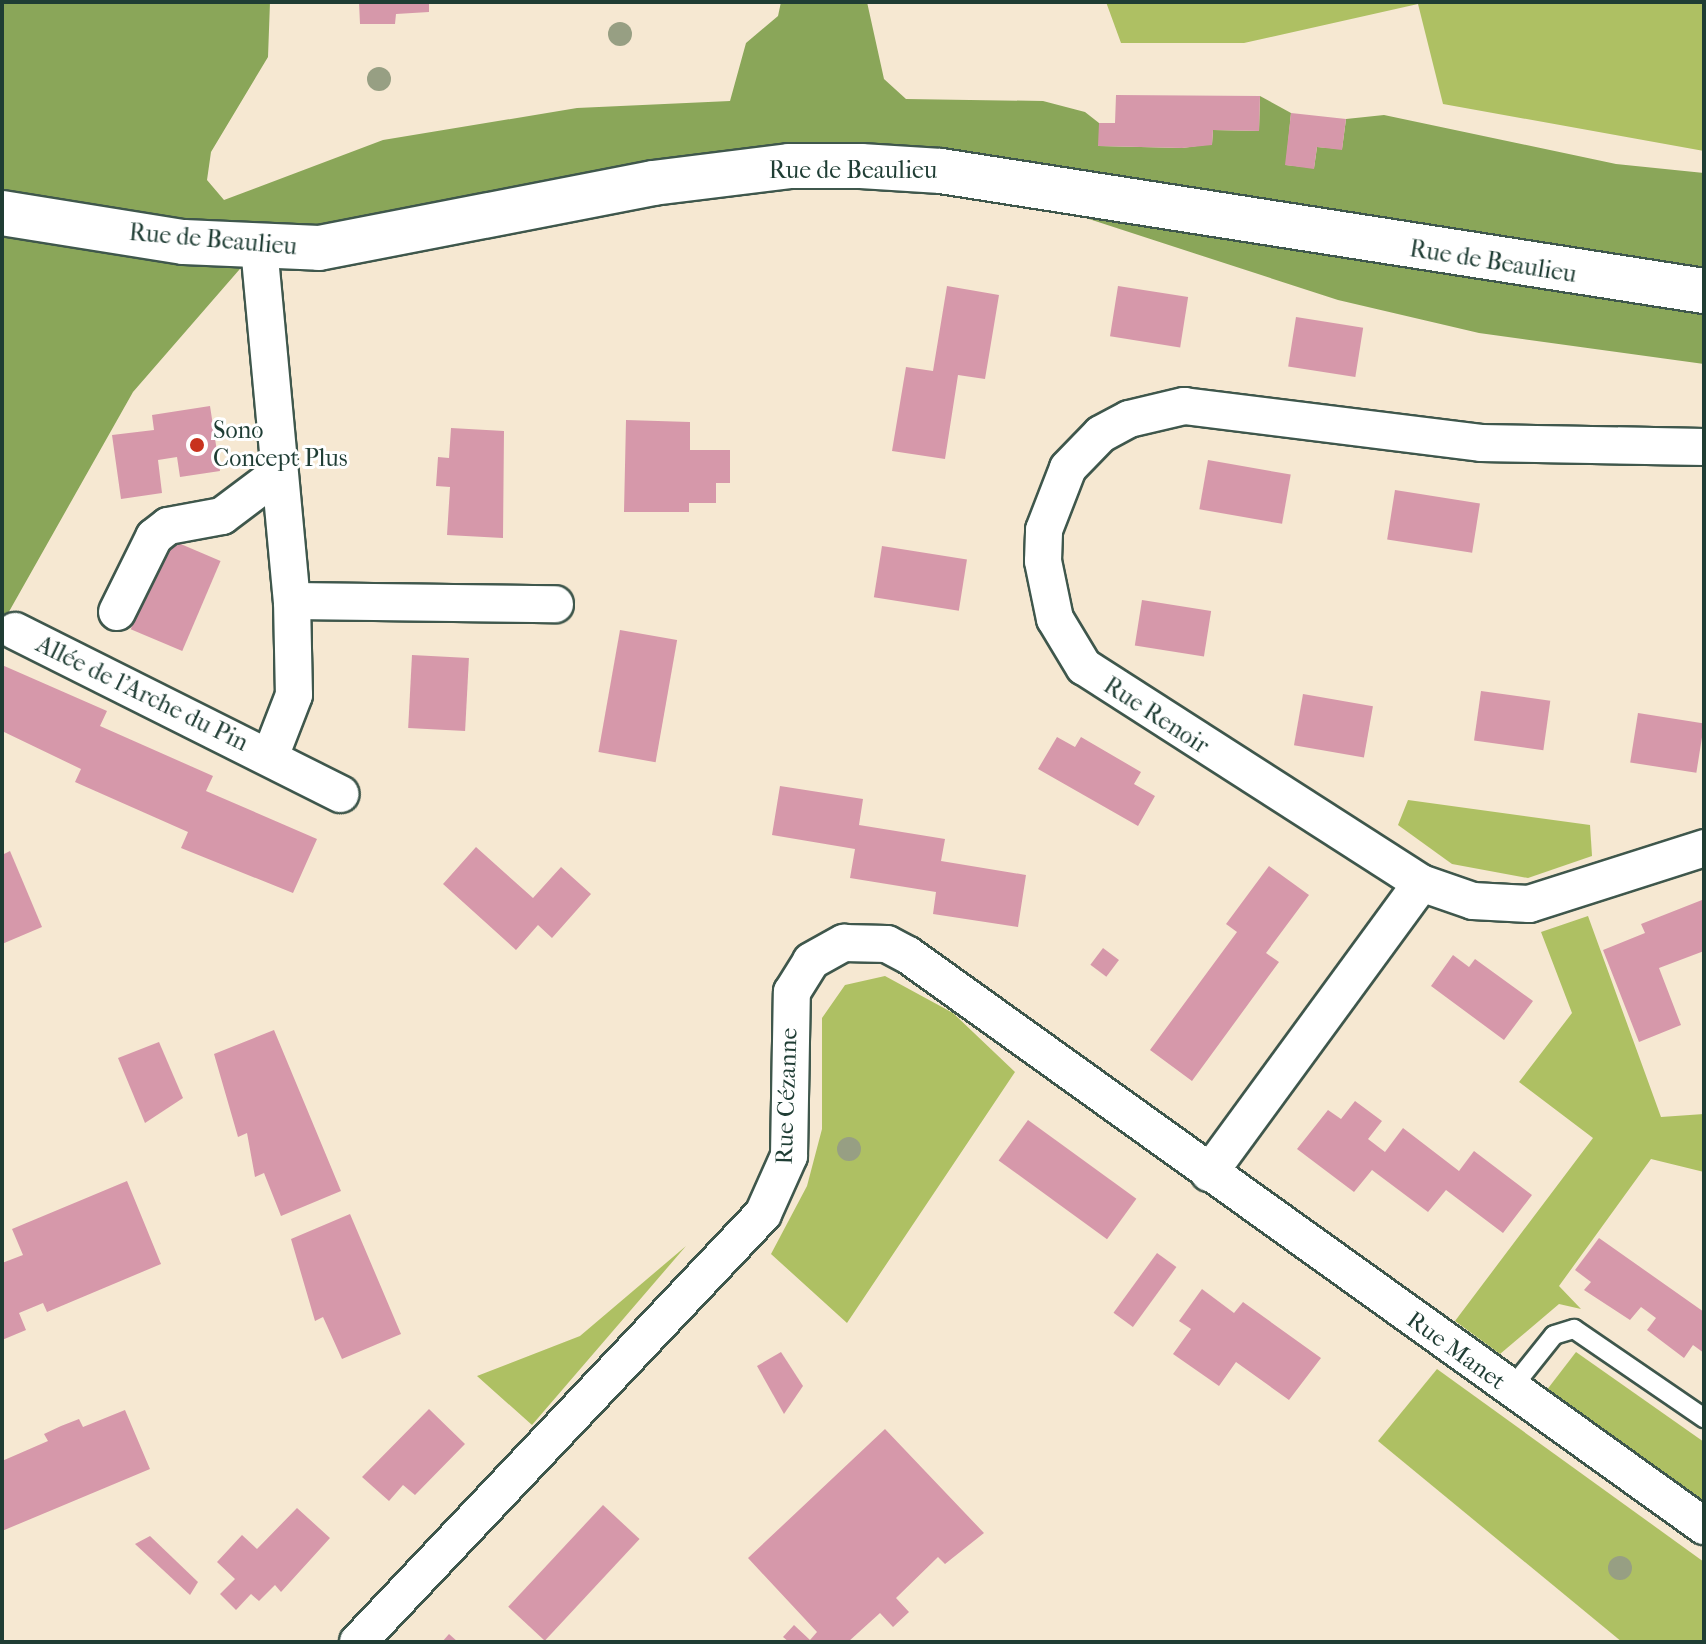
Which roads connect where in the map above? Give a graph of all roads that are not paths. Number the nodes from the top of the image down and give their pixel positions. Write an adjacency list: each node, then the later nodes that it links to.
1 (2, 213): 2 (street, Rue de Beaulieu)
2 (259, 247): 3 (street, Rue de Beaulieu); 5 (street, Allée de l'Arche du Pin)
3 (1704, 291)
4 (1704, 447): 13 (street, Rue Renoir)
5 (278, 474): 6 (street, Allée de l'Arche du Pin); 8 (street)
6 (292, 601): 7 (street); 10 (street, Allée de l'Arche du Pin)
7 (555, 604)
8 (117, 612)
9 (15, 631): 10 (street, Allée de l'Arche du Pin)
10 (270, 757): 11 (street, Allée de l'Arche du Pin)
11 (341, 794)
12 (1704, 848): 13 (street)
13 (1421, 883): 14 (street)
14 (1209, 1173): 15 (street, Rue Manet); 18 (street, Rue Cézanne)
15 (1510, 1390): 16 (lane); 17 (street, Rue Manet)
16 (1704, 1418)
17 (1704, 1526)
18 (358, 1642)

